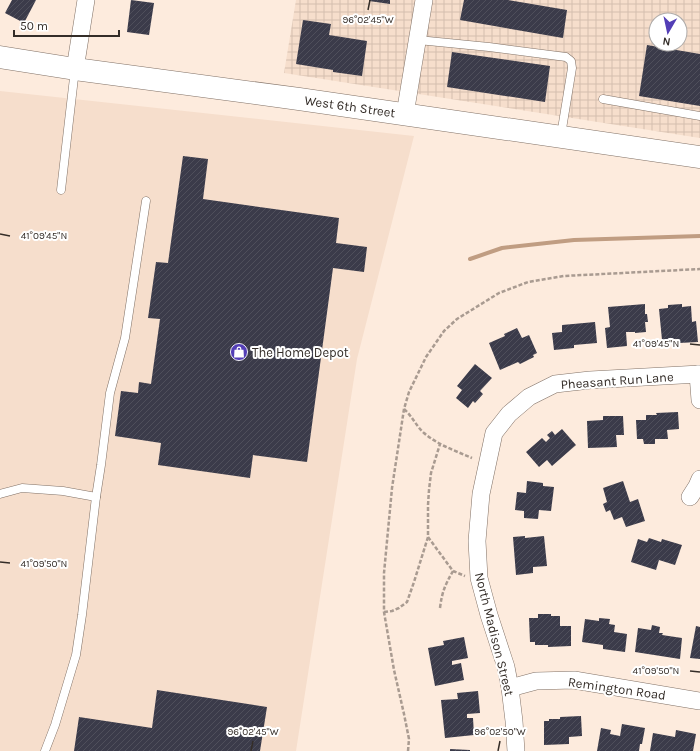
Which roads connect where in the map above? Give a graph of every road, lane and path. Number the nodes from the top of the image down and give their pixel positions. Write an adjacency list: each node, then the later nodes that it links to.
1 (86, 0): 5 (street)
2 (424, 0): 3 (street)
3 (418, 40): 7 (street); 9 (lane)
4 (0, 57): 5 (main road, West 6th Street)
5 (75, 69): 7 (main road, West 6th Street); 11 (lane)
6 (603, 99): 8 (lane)
7 (405, 114): 9 (main road, West 6th Street)
8 (700, 116)
9 (561, 137): 10 (main road, West 6th Street)
10 (700, 157)
11 (61, 190)
12 (146, 201): 21 (lane)
13 (700, 269): 16 (path)
14 (699, 374): 15 (street); 24 (street, Pheasant Run Lane)
15 (700, 400)
16 (404, 409): 17 (path); 28 (path)
17 (440, 444): 18 (path); 23 (path)
18 (472, 458)
19 (700, 479): 22 (street)
20 (0, 494): 21 (lane)
21 (96, 497): 31 (lane)
22 (690, 498)
23 (428, 536): 25 (path); 28 (path)
24 (477, 541): 29 (street, North Madison Street)
25 (453, 571): 26 (path); 27 (path)
26 (468, 577)
27 (440, 608)
28 (384, 612): 32 (path)
29 (510, 688): 30 (street, Remington Road); 33 (street, North Madison Street)
30 (700, 701)
31 (45, 751)
32 (408, 751)
33 (516, 751)

